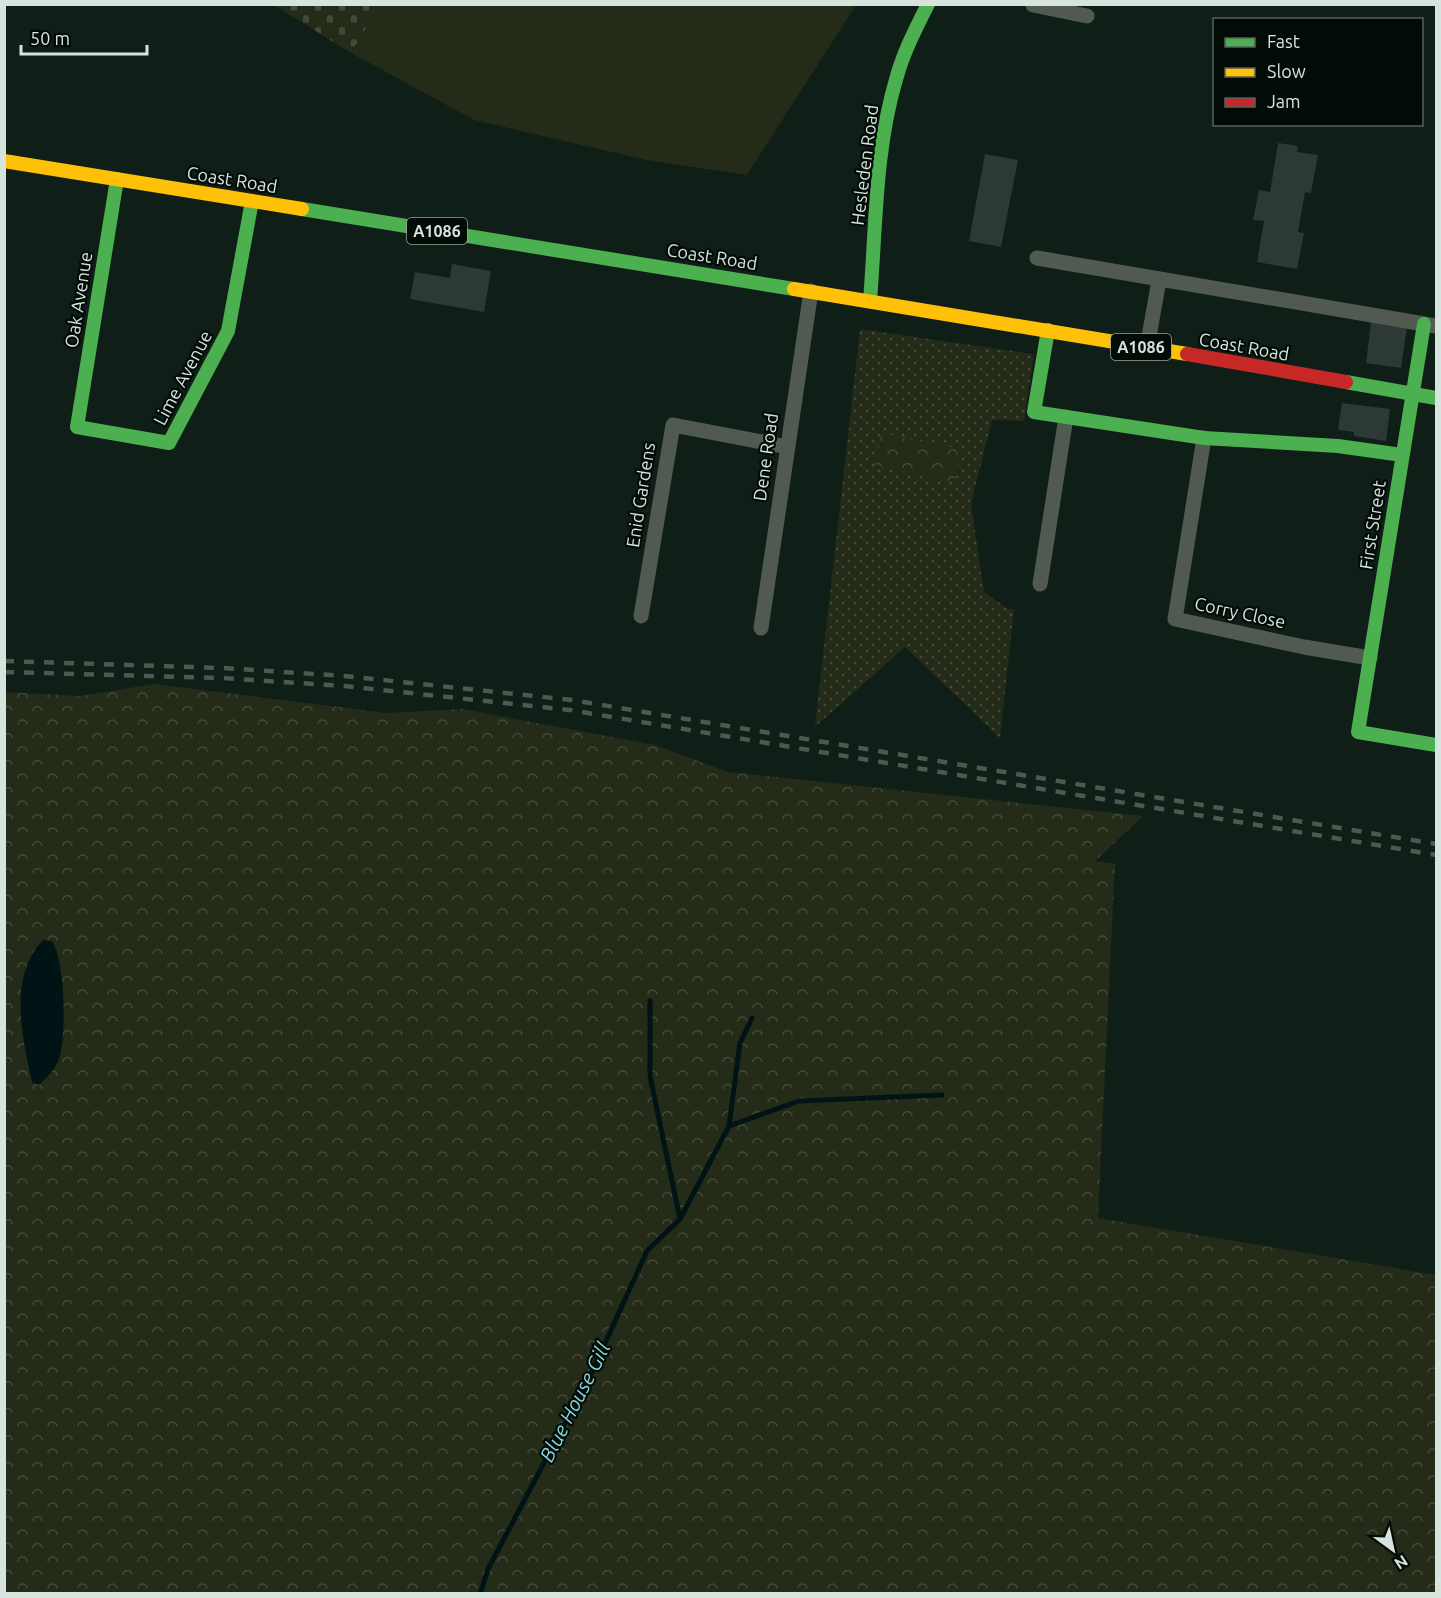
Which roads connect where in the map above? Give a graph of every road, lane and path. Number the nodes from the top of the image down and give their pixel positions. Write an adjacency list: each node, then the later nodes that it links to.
1 (928, 4): 11 (main road, Hesleden Road)
2 (1033, 5): 3 (street)
3 (1063, 8): 4 (street)
4 (1087, 16)
5 (4, 161): 6 (main road, Coast Road / A1086)
6 (117, 179): 7 (main road, Coast Road / A1086); 18 (main road, Oak Avenue)
7 (252, 201): 10 (main road, Coast Road / A1086); 18 (main road, Lime Avenue)
8 (1037, 258): 9 (street)
9 (1159, 280): 12 (street); 14 (street)
10 (810, 291): 11 (main road, Coast Road / A1086); 20 (street, Dene Road)
11 (870, 301): 13 (main road, Coast Road / A1086)
12 (1430, 325): 15 (main road, First Street)
13 (1047, 330): 14 (main road, Coast Road / A1086); 17 (main road)
14 (1147, 348): 15 (main road, Coast Road / A1086)
15 (1412, 394): 16 (main road, A1086); 21 (main road, First Street)
16 (1437, 398)
17 (1066, 417): 19 (main road); 22 (street)
18 (77, 427)
19 (1204, 438): 21 (main road); 25 (street, Corry Close)
20 (788, 447): 23 (street, Enid Gardens); 24 (street, Dene Road)
21 (1402, 455): 25 (main road, First Street)
22 (1040, 584)
23 (641, 616)
24 (761, 628)
25 (1370, 658): 26 (main road, First Street)
26 (1437, 745)

